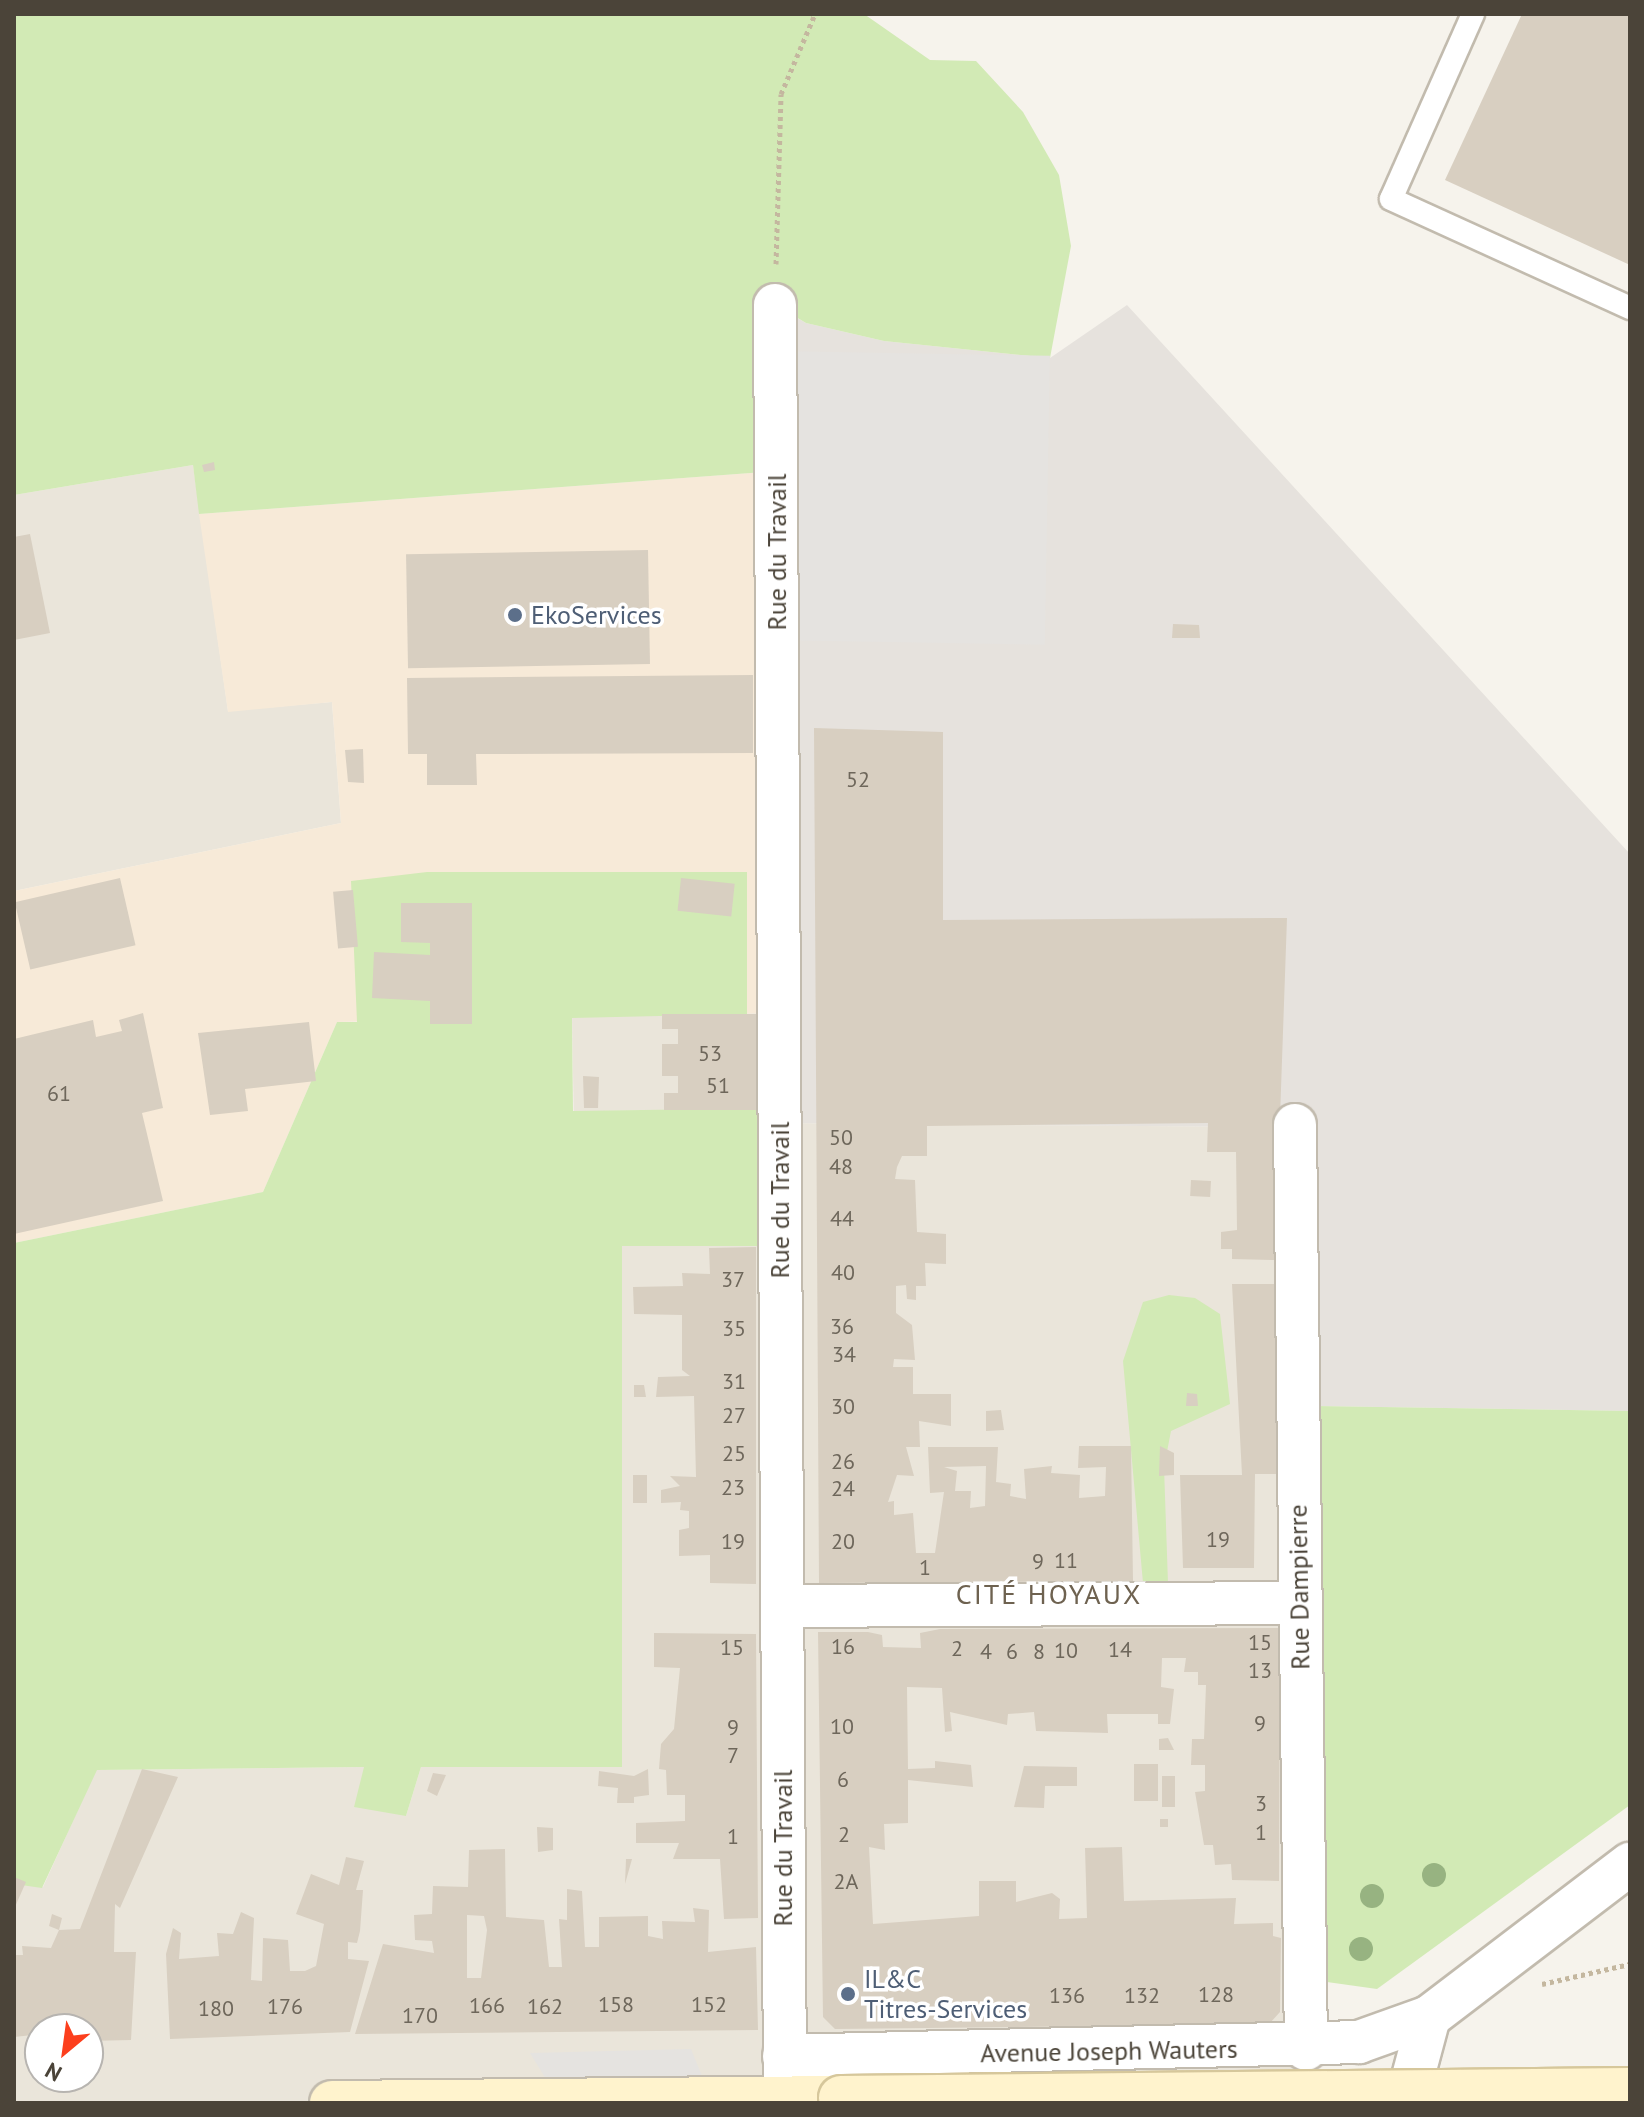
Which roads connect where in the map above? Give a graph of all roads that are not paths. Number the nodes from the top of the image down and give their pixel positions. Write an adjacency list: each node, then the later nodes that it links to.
1 (1473, 14): 3 (lane)
2 (775, 305): 6 (street, Rue du Travail)
3 (1630, 308)
4 (1295, 1125): 5 (street, Rue Dampierre)
5 (1299, 1603): 6 (street); 9 (street, Rue Dampierre)
6 (782, 1606): 10 (street, Rue du Travail)
7 (1630, 1864): 8 (street, Avenue Joseph Wauters)
8 (1429, 2017): 9 (street, Avenue Joseph Wauters); 13 (street)
9 (1306, 2049): 10 (street, Avenue Joseph Wauters)
10 (762, 2087): 11 (main road, Avenue Joseph Wauters, bridge); 12 (main road, Avenue Joseph Wauters)
11 (1630, 2090)
12 (332, 2103)
13 (1406, 2103)

